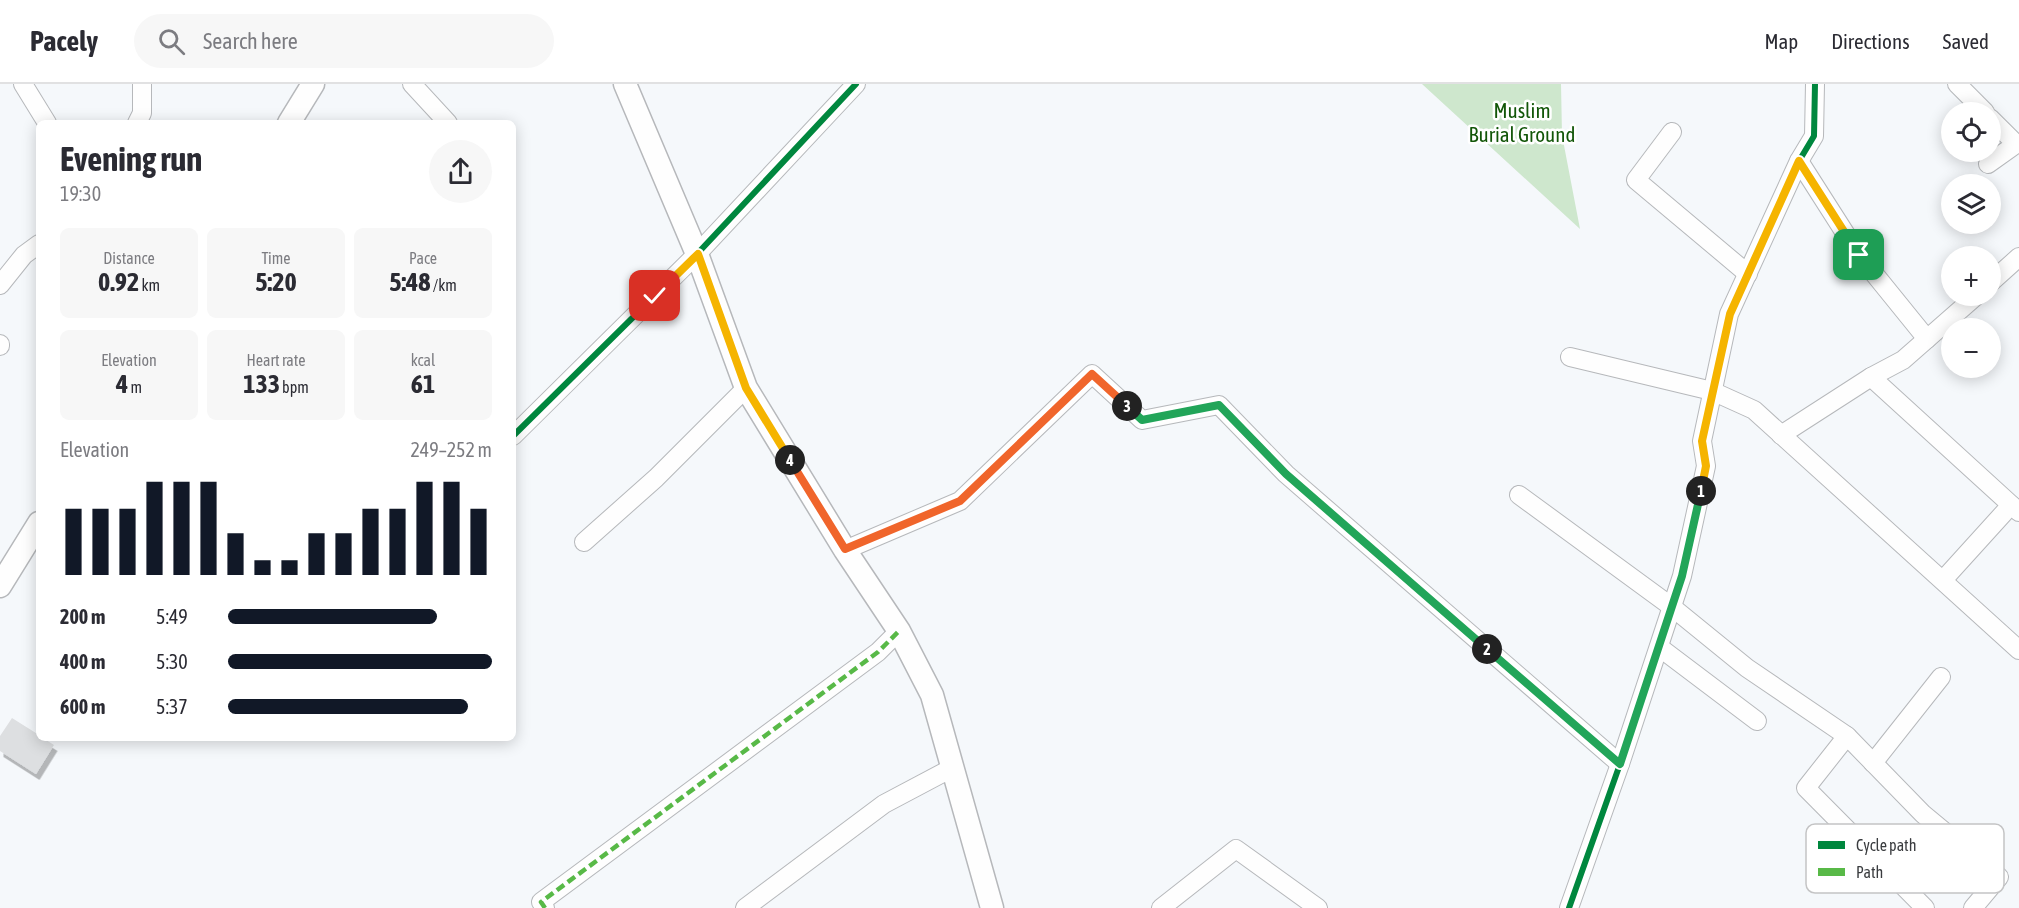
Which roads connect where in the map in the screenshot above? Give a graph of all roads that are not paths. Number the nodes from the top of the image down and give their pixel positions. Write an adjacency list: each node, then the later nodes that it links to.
1 (23, 84): 10 (street)
2 (142, 84): 11 (street)
3 (313, 84): 12 (main road)
4 (625, 84): 20 (main road)
5 (856, 84): 20 (street)
6 (1815, 84): 17 (street)
7 (1957, 84): 9 (street)
8 (422, 88): 13 (street)
9 (1975, 102)
10 (45, 120)
11 (138, 120)
12 (291, 120)
13 (446, 120)
14 (2001, 128): 16 (street)
15 (1671, 132): 23 (street)
16 (2018, 144): 18 (street)
17 (1799, 161): 23 (street); 26 (street)
18 (1988, 164)
19 (36, 246): 24 (street)
20 (698, 254): 29 (main road); 31 (street)
21 (2019, 257): 22 (street)
22 (2001, 273)
23 (1748, 274): 30 (street)
24 (0, 285)
25 (1965, 306): 26 (street)
26 (1927, 339): 28 (street)
27 (1570, 357): 30 (street)
28 (1871, 377): 32 (street); 34 (street)
29 (746, 388): 36 (street); 37 (main road)
30 (1712, 391): 32 (street); 40 (street)
31 (516, 433)
32 (1782, 435): 38 (street)
33 (1519, 495): 40 (street)
34 (2015, 509): 38 (street)
35 (36, 528): 39 (main road)
36 (584, 542)
37 (845, 549): 41 (main road); 48 (street)
38 (1943, 580): 43 (street)
39 (0, 586)
40 (1672, 607): 42 (street); 46 (street)
41 (899, 631): 49 (main road); 55 (street)
42 (1659, 647): 45 (street); 48 (street)
43 (2019, 650)
44 (1941, 677): 47 (street)
45 (1757, 721)
46 (1847, 736): 47 (street); 50 (street)
47 (1874, 763): 51 (street)
48 (1620, 764): 59 (street)
49 (952, 768): 54 (main road); 56 (street)
50 (1842, 824)
51 (1935, 824)
52 (1910, 893): 60 (street)
53 (1986, 893): 61 (street)
54 (988, 906)
55 (545, 908)
56 (745, 908)
57 (1161, 908): 58 (street)
58 (1318, 908)
59 (1569, 908)
60 (1925, 908)
61 (1974, 908)

